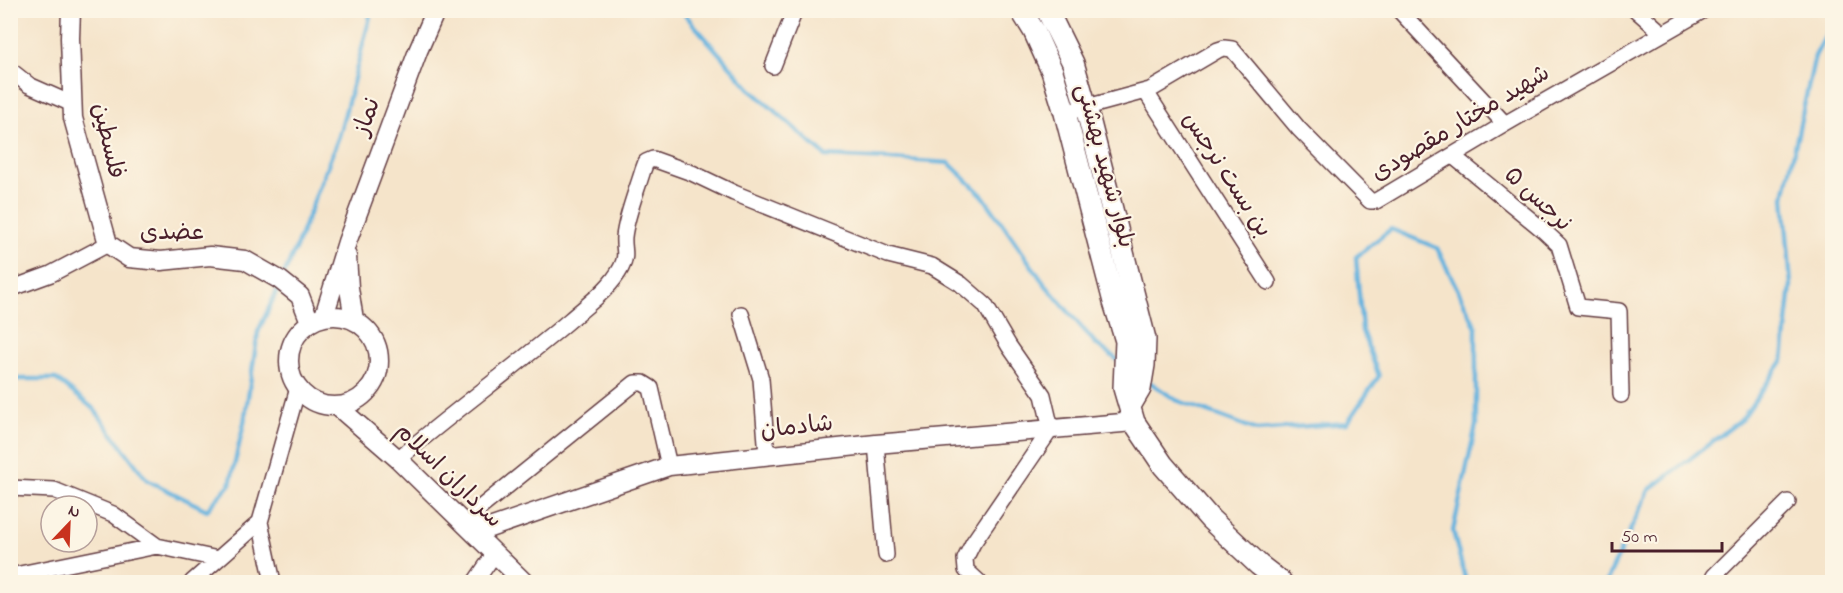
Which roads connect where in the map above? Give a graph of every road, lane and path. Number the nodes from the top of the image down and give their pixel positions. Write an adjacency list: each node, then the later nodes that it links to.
1 (71, 10): 13 (street, فلسطین)
2 (436, 10): 18 (street, نماز)
3 (795, 10): 10 (street)
4 (1021, 10): 15 (main road, بلوار شهید بهشتی)
5 (1047, 10): 14 (main road, بلوار شهید بهشتی)
6 (1399, 10): 16 (street)
7 (1636, 10): 9 (street)
8 (1704, 10): 9 (street, شهید مختار مقصودی)
9 (1662, 33): 16 (street, شهید مختار مقصودی)
10 (772, 66)
11 (10, 70): 13 (street)
12 (1146, 92): 14 (street, شهید مختار مقصودی); 17 (street, شهید مختار مقصودی); 20 (street, بن بست نرجس)
13 (72, 104): 19 (street, فلسطین)
14 (1086, 107): 15 (street, شهید مختار مقصودی); 25 (main road, بلوار شهید بهشتی)
15 (1065, 113): 25 (main road, بلوار شهید بهشتی)
16 (1504, 124): 17 (street, شهید مختار مقصودی)
17 (1454, 156): 27 (street, نرجس ۵)
18 (347, 242): 23 (street, نماز); 24 (street)
19 (108, 244): 21 (street, عضدی); 23 (street, عضدی)
20 (1268, 282)
21 (10, 289)
22 (741, 314): 32 (street)
23 (317, 319): 24 (street); 26 (street)
24 (354, 320): 29 (street)
25 (1135, 340): 28 (main road)
26 (298, 388): 29 (street); 37 (street)
27 (1621, 395)
28 (1132, 401): 30 (street, شادمان); 45 (main road)
29 (337, 406): 33 (street, سرداران اسلام)
30 (1051, 429): 31 (street, شادمان); 33 (street); 50 (street)
31 (876, 444): 32 (street, شادمان); 41 (street)
32 (767, 455): 34 (street, شادمان)
33 (398, 459): 38 (street, سرداران اسلام)
34 (669, 466): 38 (street, شادمان); 38 (street)
35 (10, 488): 39 (street)
36 (1788, 502): 44 (street)
37 (260, 522): 42 (street); 47 (street)
38 (475, 533): 40 (street, سرداران اسلام)
39 (157, 546): 42 (street); 43 (street)
40 (495, 553): 48 (street); 49 (street, سرداران اسلام)
41 (886, 555)
42 (218, 559): 46 (street)
43 (10, 576)
44 (1714, 576)
45 (1273, 580)
46 (192, 582)
47 (273, 582)
48 (475, 582)
49 (524, 582)
50 (979, 582)

